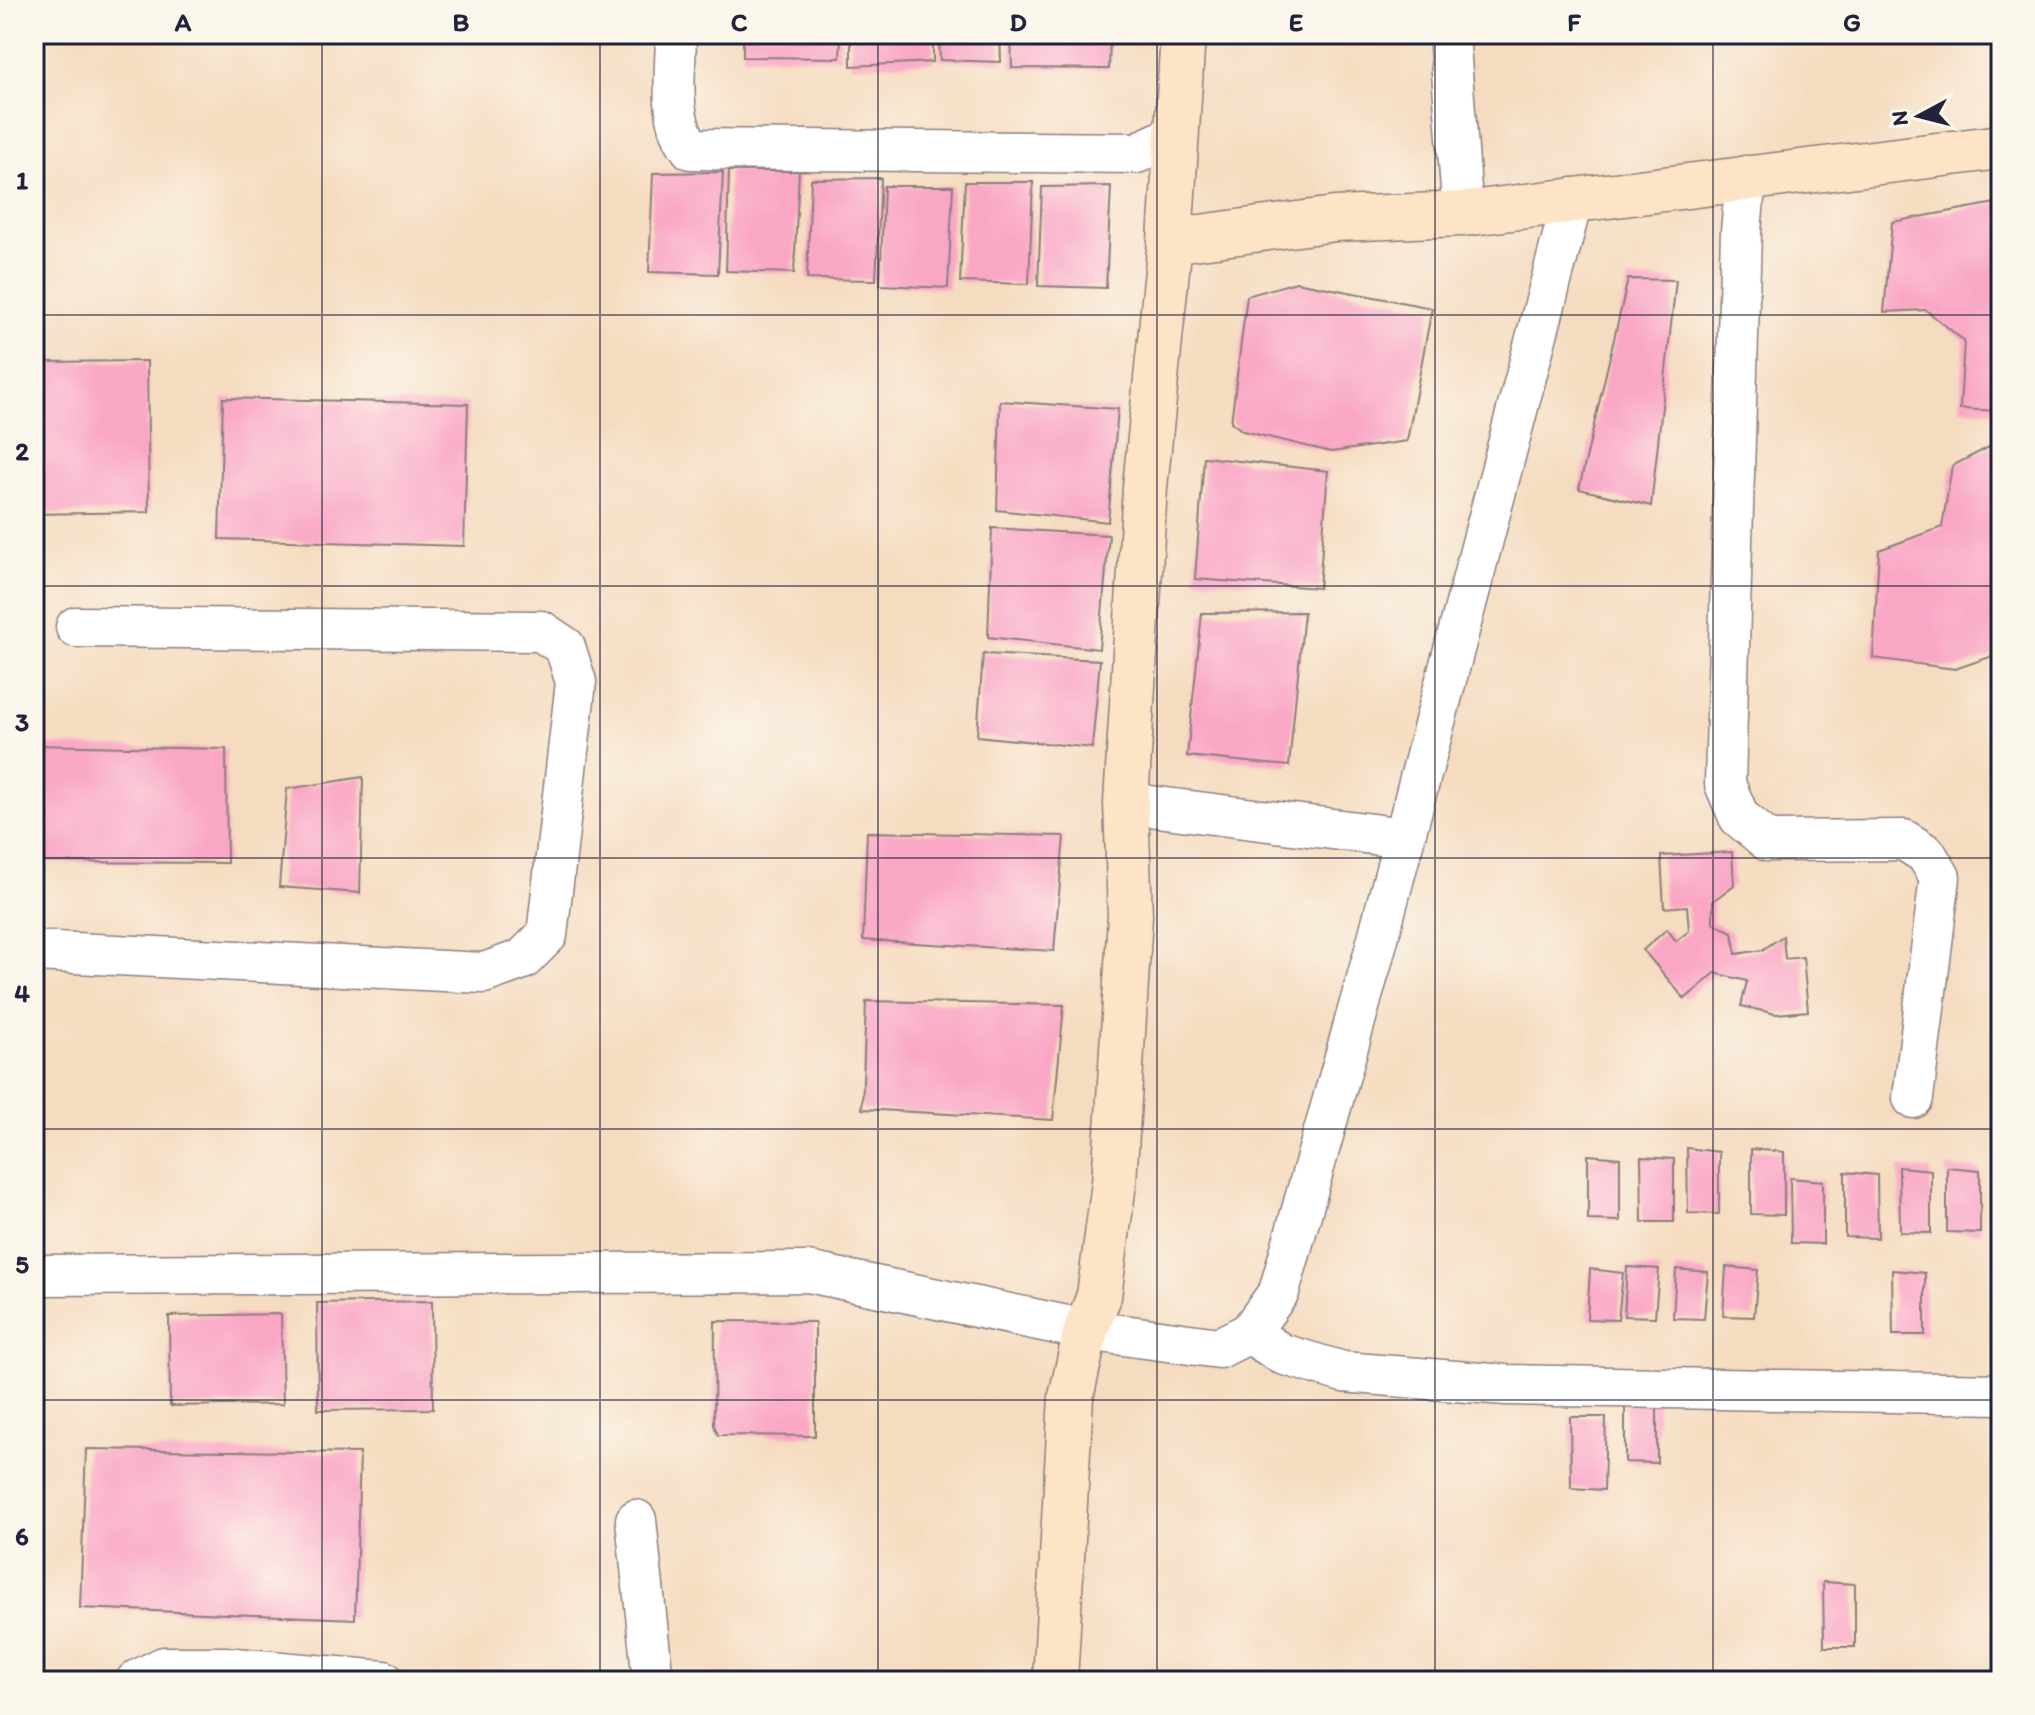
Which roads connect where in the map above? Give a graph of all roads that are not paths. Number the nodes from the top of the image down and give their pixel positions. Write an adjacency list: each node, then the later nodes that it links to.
1 (676, 34): 4 (street)
2 (1183, 34): 4 (street)
3 (1449, 34): 8 (street)
4 (1177, 134): 9 (street)
5 (2001, 147): 6 (street)
6 (1746, 176): 7 (street); 14 (street)
7 (1573, 198): 8 (street); 12 (street)
8 (1463, 214): 9 (street)
9 (1170, 241): 11 (street)
10 (76, 627): 13 (street)
11 (1126, 803): 12 (street); 16 (street)
12 (1404, 838): 17 (street)
13 (34, 951)
14 (1913, 1098)
15 (34, 1275): 16 (street)
16 (1086, 1330): 17 (street); 23 (street)
17 (1249, 1333): 18 (street)
18 (2001, 1394)
19 (636, 1520): 22 (street)
20 (136, 1681): 21 (street)
21 (384, 1681)
22 (653, 1681)
23 (1055, 1681)

